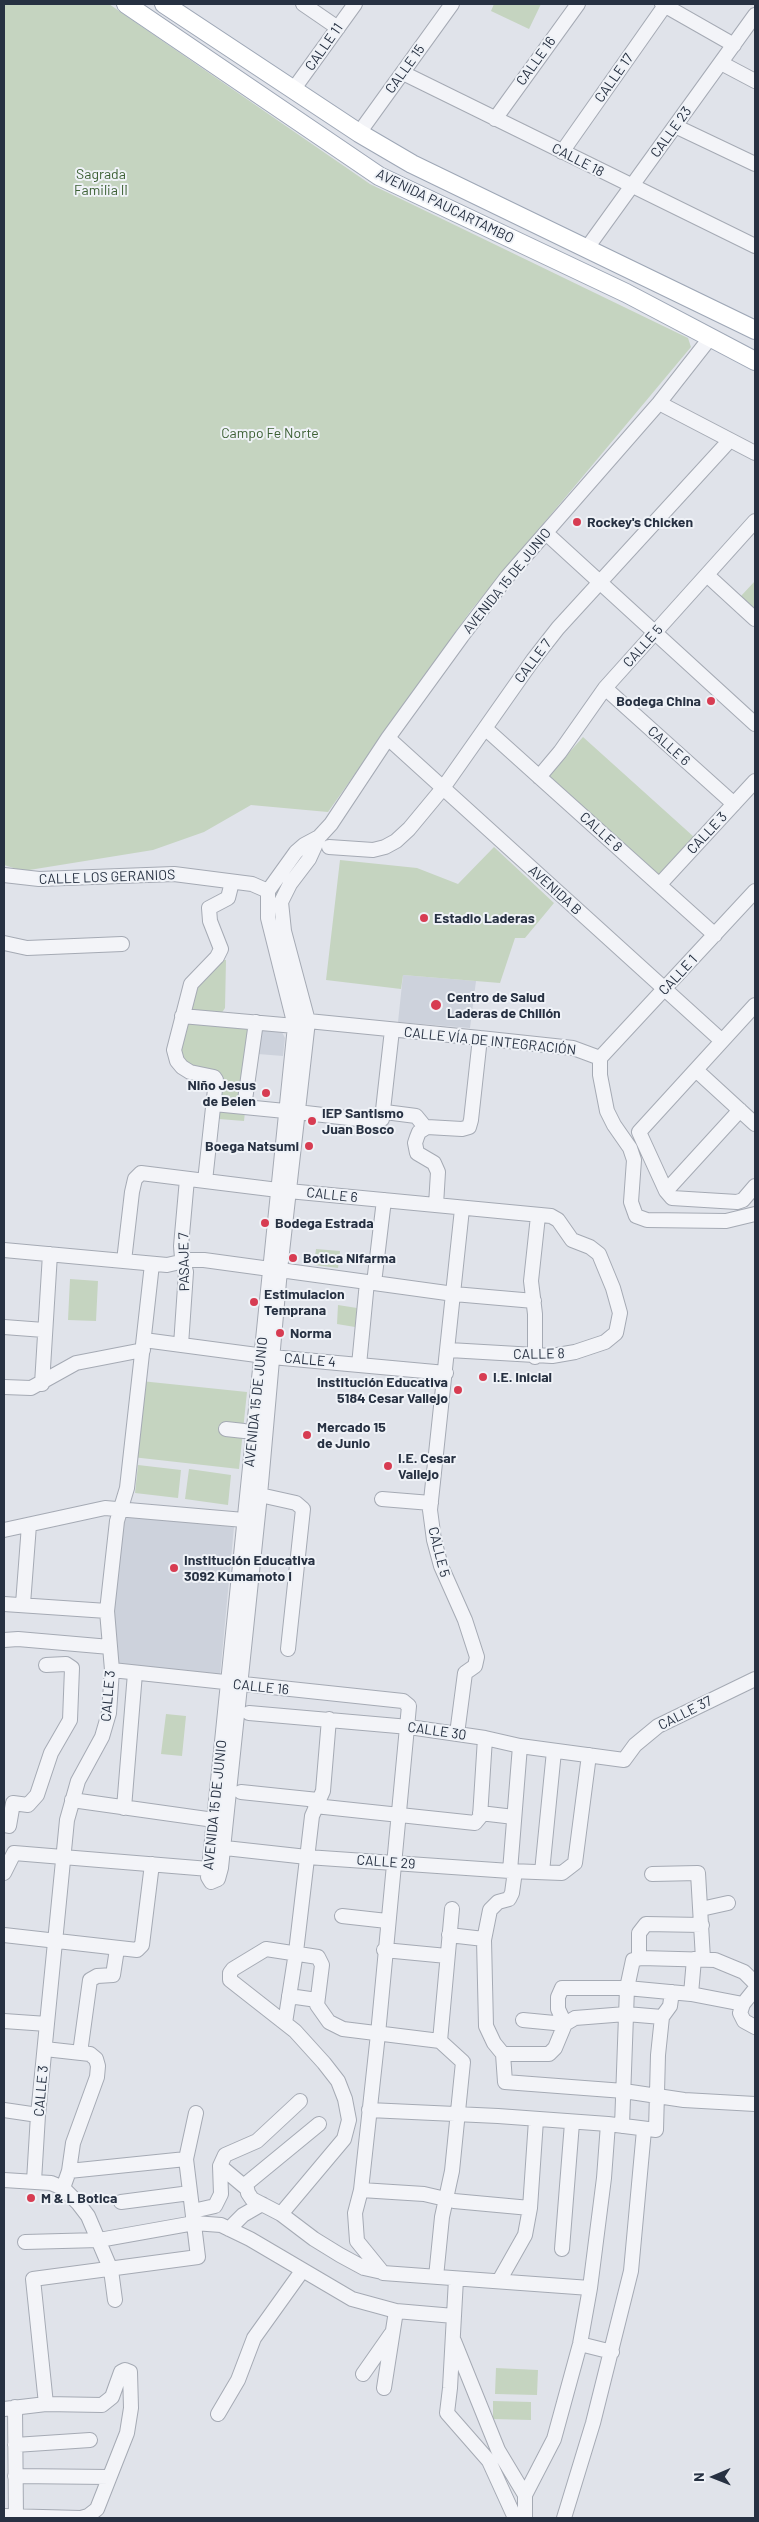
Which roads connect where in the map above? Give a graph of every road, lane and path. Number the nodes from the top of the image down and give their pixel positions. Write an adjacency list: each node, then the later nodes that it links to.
1 (126, 4): 25 (main road, AVENIDA PAUCARTAMBO)
2 (164, 4): 14 (main road, AVENIDA PAUCARTAMBO)
3 (304, 4): 9 (street)
4 (355, 4): 9 (street, CALLE 11)
5 (452, 4): 12 (street, CALLE 15)
6 (578, 4): 15 (street, CALLE 16)
7 (664, 4): 10 (street); 18 (street, CALLE 17)
8 (755, 15): 10 (street, CALLE 23)
9 (338, 28): 14 (street, CALLE 11)
10 (734, 44): 11 (street, CALLE 23)
11 (721, 63): 13 (street); 16 (street, CALLE 23)
12 (402, 73): 15 (street, CALLE 18); 17 (street, CALLE 15)
13 (755, 81)
14 (293, 90): 17 (main road, AVENIDA PAUCARTAMBO)
15 (495, 119): 18 (street, CALLE 18)
16 (675, 126): 19 (street); 20 (street, CALLE 23)
17 (359, 133): 22 (main road, AVENIDA PAUCARTAMBO)
18 (562, 152): 20 (street, CALLE 18)
19 (755, 164)
20 (631, 187): 21 (street, CALLE 18); 22 (street, CALLE 23)
21 (755, 246)
22 (586, 248): 23 (main road, AVENIDA PAUCARTAMBO)
23 (607, 259): 24 (main road, AVENIDA PAUCARTAMBO); 25 (main road)
24 (755, 330)
25 (710, 338): 26 (main road, AVENIDA PAUCARTAMBO); 27 (street, AVENIDA 15 DE JUNIO)
26 (755, 361)
27 (658, 403): 28 (street); 31 (street, AVENIDA 15 DE JUNIO)
28 (730, 440): 29 (street); 33 (street, CALLE 7)
29 (755, 453)
30 (755, 521): 32 (street, CALLE 5)
31 (546, 533): 33 (street); 39 (street, AVENIDA 15 DE JUNIO)
32 (707, 575): 34 (street); 35 (street, CALLE 5)
33 (600, 582): 35 (street); 38 (street, CALLE 7)
34 (755, 619)
35 (655, 632): 36 (street, CALLE 5); 37 (street)
36 (605, 688): 40 (street, CALLE 5); 43 (street, CALLE 6)
37 (755, 724)
38 (486, 729): 40 (street, CALLE 8); 42 (street, CALLE 7)
39 (388, 738): 42 (street, AVENIDA B); 44 (street, AVENIDA 15 DE JUNIO)
40 (539, 777): 47 (street, CALLE 8)
41 (755, 781): 43 (street, CALLE 3)
42 (443, 788): 44 (street, CALLE 7); 53 (street, AVENIDA B)
43 (734, 804): 47 (street, CALLE 3)
44 (324, 842): 48 (street, AVENIDA 15 DE JUNIO); 57 (street, AVENIDA 15 DE JUNIO)
45 (4, 875): 46 (street, CALLE LOS GERANIOS)
46 (232, 882): 48 (street, CALLE LOS GERANIOS); 55 (street)
47 (660, 884): 50 (street, CALLE 8)
48 (268, 891): 57 (street, AVENIDA 15 DE JUNIO)
49 (755, 891): 50 (street, CALLE 1)
50 (715, 935): 53 (street, CALLE 1)
51 (4, 943): 52 (street)
52 (122, 944)
53 (665, 989): 60 (street, AVENIDA B); 61 (street, CALLE 1)
54 (752, 1014): 60 (street)
55 (182, 1016): 56 (street, CALLE VÍA DE INTEGRACIÓN); 63 (street)
56 (256, 1022): 57 (street, CALLE VÍA DE INTEGRACIÓN); 64 (street)
57 (302, 1024): 58 (street, CALLE VÍA DE INTEGRACIÓN); 66 (street, AVENIDA 15 DE JUNIO)
58 (392, 1030): 59 (street, CALLE VÍA DE INTEGRACIÓN); 67 (street)
59 (480, 1038): 61 (street, CALLE VÍA DE INTEGRACIÓN); 69 (street)
60 (722, 1041): 62 (street)
61 (600, 1058): 78 (street)
62 (696, 1070): 65 (street); 74 (street)
63 (214, 1104): 64 (street); 71 (street)
64 (244, 1107): 66 (street)
65 (740, 1110): 68 (street); 74 (street)
66 (291, 1112): 67 (street); 73 (street, AVENIDA 15 DE JUNIO)
67 (385, 1112): 69 (street)
68 (755, 1124)
69 (425, 1127): 76 (street)
70 (187, 1180): 71 (street, CALLE 6); 82 (street, CALLE 6); 83 (street, PASAJE 7)
71 (205, 1181): 73 (street, CALLE 6)
72 (755, 1186): 74 (street)
73 (283, 1190): 75 (street, CALLE 6); 85 (street, AVENIDA 15 DE JUNIO)
74 (666, 1191)
75 (384, 1200): 76 (street, CALLE 6); 86 (street)
76 (436, 1205): 77 (street, CALLE 6)
77 (462, 1209): 79 (street, CALLE 6); 87 (street, CALLE 5)
78 (755, 1214)
79 (538, 1216): 88 (street); 89 (street, CALLE 6)
80 (4, 1250): 81 (street)
81 (50, 1254): 82 (street); 91 (street)
82 (124, 1261): 84 (street)
83 (183, 1261): 84 (street); 85 (street); 93 (street, PASAJE 7)
84 (152, 1264): 92 (street, CALLE 3)
85 (275, 1270): 86 (street); 95 (street, AVENIDA 15 DE JUNIO)
86 (370, 1283): 87 (street); 97 (street)
87 (454, 1294): 88 (street); 94 (street, CALLE 5)
88 (534, 1302): 96 (street)
89 (619, 1326): 96 (street, CALLE 8)
90 (4, 1327): 91 (street)
91 (44, 1330): 99 (street)
92 (144, 1345): 93 (street, CALLE 4); 99 (street, CALLE 4); 106 (street, CALLE 3)
93 (181, 1345): 95 (street, CALLE 4)
94 (449, 1350): 96 (street, CALLE 8); 98 (street, CALLE 5)
95 (266, 1356): 97 (street, CALLE 4); 103 (street, AVENIDA 15 DE JUNIO); 107 (street, AVENIDA 15 DE JUNIO)
96 (535, 1357)
97 (359, 1365): 98 (street, CALLE 4)
98 (446, 1373): 105 (street, CALLE 5)
99 (42, 1384): 100 (street)
100 (4, 1387)
101 (226, 1430): 102 (street)
102 (244, 1431)
103 (260, 1495): 115 (street); 120 (street, AVENIDA 15 DE JUNIO)
104 (382, 1499): 105 (street)
105 (431, 1504): 124 (street, CALLE 5)
106 (122, 1508): 107 (street); 108 (street); 112 (street, CALLE 3)
107 (244, 1520): 120 (street, AVENIDA 15 DE JUNIO)
108 (29, 1525): 109 (street); 111 (street)
109 (4, 1530)
110 (4, 1604): 111 (street)
111 (23, 1604): 112 (street)
112 (107, 1611): 114 (street, CALLE 3)
113 (4, 1640): 114 (street)
114 (110, 1647): 117 (street, CALLE 3)
115 (288, 1649)
116 (46, 1664): 138 (street)
117 (112, 1670): 118 (street, CALLE 16); 131 (street, CALLE 3)
118 (135, 1673): 120 (street, CALLE 16); 133 (street)
119 (755, 1679): 129 (street, CALLE 37)
120 (234, 1684): 123 (street, CALLE 16); 137 (street, AVENIDA 15 DE JUNIO); 139 (street, AVENIDA 15 DE JUNIO)
121 (249, 1713): 122 (street, CALLE 30)
122 (329, 1719): 123 (street, CALLE 30); 132 (street)
123 (409, 1727): 124 (street, CALLE 30); 135 (street)
124 (457, 1734): 125 (street, CALLE 30)
125 (485, 1738): 126 (street, CALLE 30); 134 (street)
126 (520, 1746): 127 (street, CALLE 30); 136 (street)
127 (554, 1751): 128 (street, CALLE 30); 145 (street)
128 (589, 1755): 129 (street, CALLE 30); 145 (street, CALLE 29)
129 (624, 1760)
130 (241, 1792): 132 (street)
131 (72, 1800): 133 (street); 140 (street, CALLE 3)
132 (317, 1803): 135 (street); 141 (street)
133 (124, 1808): 137 (street)
134 (480, 1814): 135 (street); 136 (street)
135 (399, 1815): 142 (street)
136 (514, 1817): 144 (street)
137 (214, 1820): 139 (street, AVENIDA 15 DE JUNIO)
138 (4, 1825)
139 (217, 1847): 141 (street, CALLE 29); 143 (street, AVENIDA 15 DE JUNIO)
140 (64, 1857): 143 (street); 146 (street); 157 (street, CALLE 3)
141 (307, 1857): 142 (street, CALLE 29); 160 (street)
142 (393, 1862): 144 (street, CALLE 29); 152 (street)
143 (152, 1864): 158 (street)
144 (512, 1871): 145 (street, CALLE 29); 156 (street)
145 (542, 1872)
146 (4, 1873)
147 (652, 1874): 150 (street)
148 (728, 1903): 150 (street)
149 (452, 1909): 155 (street)
150 (701, 1909): 153 (street)
151 (342, 1916): 152 (street)
152 (387, 1921): 159 (street)
153 (702, 1925): 162 (street); 163 (street)
154 (4, 1935): 157 (street)
155 (449, 1935): 156 (street); 161 (street)
156 (484, 1939): 184 (street)
157 (55, 1941): 158 (street); 177 (street, CALLE 3)
158 (117, 1948): 183 (street)
159 (384, 1950): 161 (street); 180 (street)
160 (296, 1952): 169 (street); 170 (street); 176 (street)
161 (447, 1956): 181 (street)
162 (639, 1958): 163 (street); 165 (street)
163 (699, 1959): 164 (street); 168 (street)
164 (755, 1983)
165 (627, 1988): 167 (street); 172 (street); 178 (street)
166 (755, 1988): 171 (street)
167 (672, 1992): 168 (street); 173 (street)
168 (691, 1994): 171 (street)
169 (289, 1996): 170 (street); 176 (street)
170 (317, 2000): 180 (street)
171 (743, 2004): 179 (street)
172 (626, 2014): 173 (street); 178 (street); 185 (street)
173 (662, 2017): 186 (street)
174 (523, 2020): 178 (street)
175 (4, 2021): 177 (street)
176 (285, 2023): 212 (street)
177 (48, 2024): 182 (street, CALLE 3)
178 (565, 2024): 184 (street)
179 (755, 2026)
180 (378, 2034): 181 (street); 190 (street)
181 (440, 2040): 192 (street)
182 (45, 2049): 183 (street); 193 (street, CALLE 3)
183 (80, 2053): 201 (street)
184 (503, 2054): 185 (street)
185 (624, 2091): 186 (street); 197 (street)
186 (656, 2096): 188 (street); 198 (street)
187 (300, 2101): 200 (street)
188 (755, 2104)
189 (4, 2110): 193 (street)
190 (369, 2110): 192 (street); 206 (street)
191 (196, 2113): 199 (street)
192 (457, 2114): 194 (street); 208 (street)
193 (38, 2115): 203 (street, CALLE 3)
194 (536, 2120): 195 (street); 211 (street)
195 (572, 2123): 197 (street); 217 (street)
196 (319, 2124): 204 (street)
197 (615, 2125): 198 (street); 224 (street)
198 (644, 2130): 231 (street)
199 (186, 2159): 201 (street); 207 (street)
200 (220, 2166): 204 (street); 213 (street)
201 (69, 2171): 205 (street)
202 (4, 2180): 203 (street)
203 (34, 2181): 205 (street)
204 (245, 2187): 210 (street)
205 (63, 2188): 215 (street)
206 (361, 2190): 208 (street); 220 (street)
207 (190, 2193): 209 (street); 213 (street)
208 (446, 2198): 211 (street); 221 (street)
209 (121, 2202)
210 (262, 2204): 212 (street); 214 (street)
211 (530, 2208): 223 (street)
212 (281, 2214): 220 (street)
213 (193, 2217): 214 (street); 215 (street); 218 (street)
214 (229, 2229): 219 (street)
215 (99, 2240): 216 (street); 218 (street)
216 (25, 2242)
217 (562, 2249)
218 (111, 2270): 225 (street); 234 (street)
219 (302, 2271): 226 (street); 236 (street)
220 (383, 2272): 221 (street)
221 (436, 2277): 222 (street)
222 (456, 2279): 223 (street); 227 (street)
223 (500, 2281): 224 (street)
224 (590, 2288): 230 (street)
225 (115, 2300)
226 (396, 2311): 227 (street); 228 (street)
227 (454, 2316): 229 (street)
228 (393, 2331): 232 (street); 233 (street)
229 (453, 2340): 241 (street); 243 (street)
230 (580, 2344): 231 (street); 241 (street)
231 (612, 2352): 245 (street)
232 (363, 2374)
233 (384, 2388)
234 (46, 2404): 235 (street); 240 (street)
235 (9, 2408): 238 (street)
236 (218, 2414)
237 (90, 2440): 238 (street)
238 (15, 2445): 239 (street)
239 (16, 2476): 240 (street); 242 (street)
240 (110, 2477): 242 (street)
241 (525, 2495): 244 (street)
242 (12, 2517)
243 (515, 2518)
244 (525, 2518)
245 (564, 2518)

